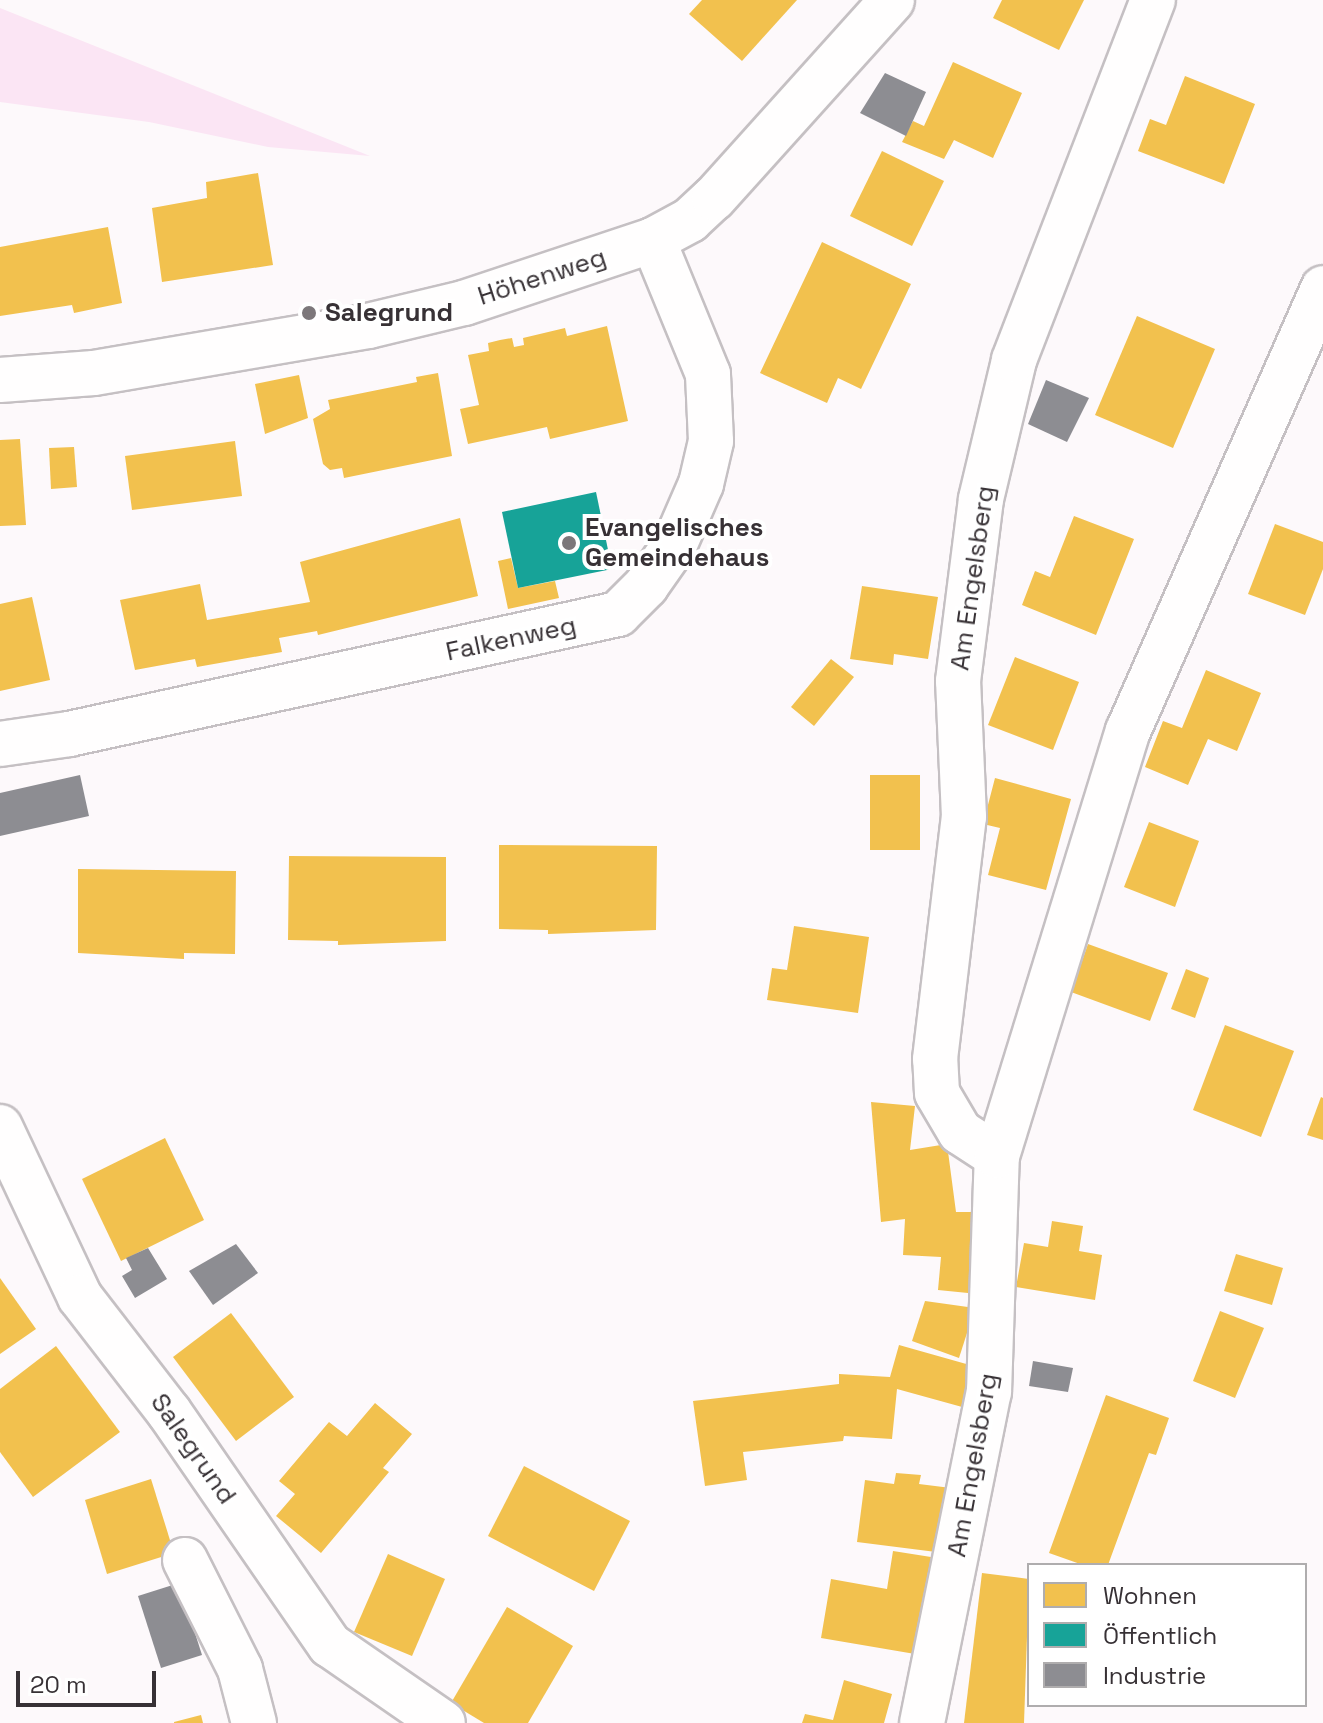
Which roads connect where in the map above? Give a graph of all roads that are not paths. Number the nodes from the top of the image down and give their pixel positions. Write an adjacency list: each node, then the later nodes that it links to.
1 (892, 0): 3 (street, Höhenweg)
2 (1153, 0): 8 (street, Am Engelsberg)
3 (653, 240): 5 (street, Höhenweg); 6 (street, Falkenweg)
4 (1323, 288): 8 (street, Am Engelsberg)
5 (0, 380)
6 (0, 744)
7 (0, 1127): 11 (street, Salegrund)
8 (997, 1156): 12 (street, Am Engelsberg)
9 (185, 1560): 10 (street)
10 (254, 1723)
11 (443, 1723)
12 (922, 1723)

